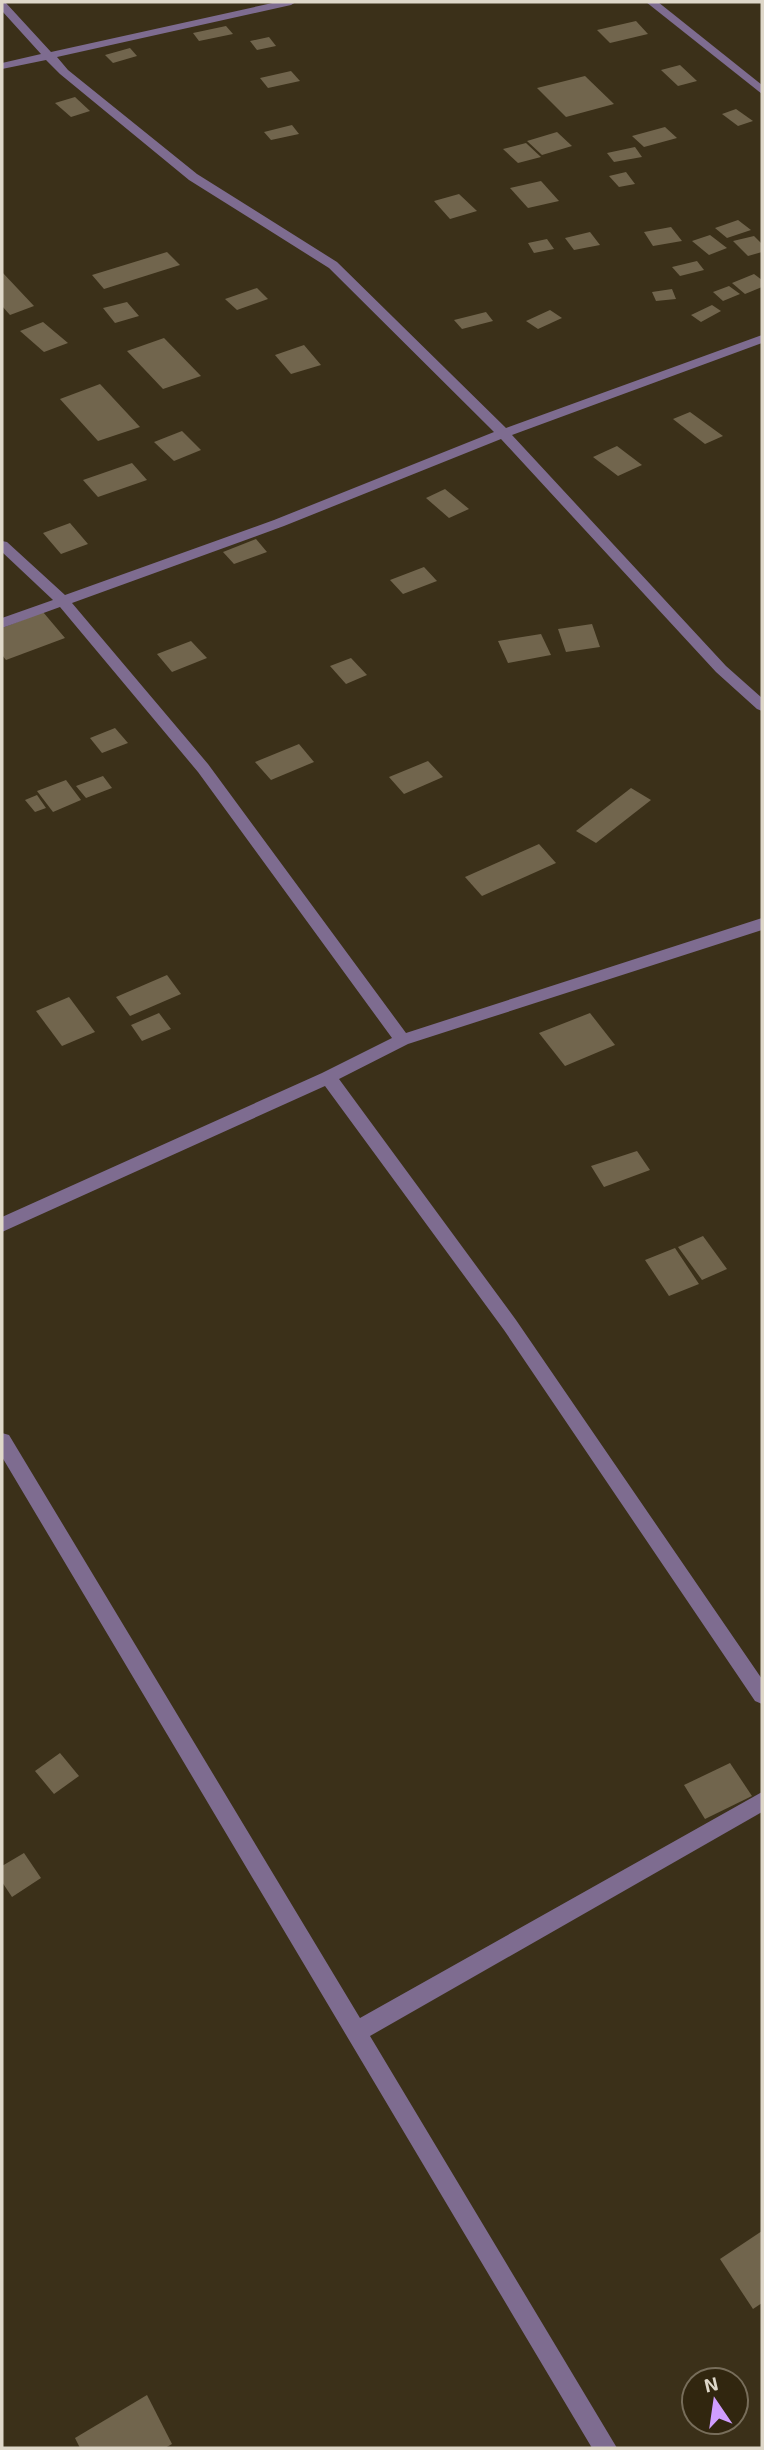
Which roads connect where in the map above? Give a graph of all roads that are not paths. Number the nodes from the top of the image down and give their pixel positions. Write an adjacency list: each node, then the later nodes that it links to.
1 (291, 2): 4 (street)
2 (650, 2): 6 (street)
3 (2, 5): 4 (street)
4 (49, 55): 5 (street); 8 (street)
5 (2, 66)
6 (762, 90)
7 (762, 339): 8 (street)
8 (502, 433): 10 (street); 12 (street)
9 (2, 545): 10 (street)
10 (63, 601): 11 (street); 14 (street)
11 (2, 623)
12 (762, 706)
13 (762, 924): 14 (street)
14 (402, 1040): 15 (street)
15 (328, 1077): 16 (street); 18 (street)
16 (2, 1225)
17 (2, 1441): 20 (street)
18 (762, 1695)
19 (762, 1801): 20 (street)
20 (356, 2032): 21 (street)
21 (605, 2448)

